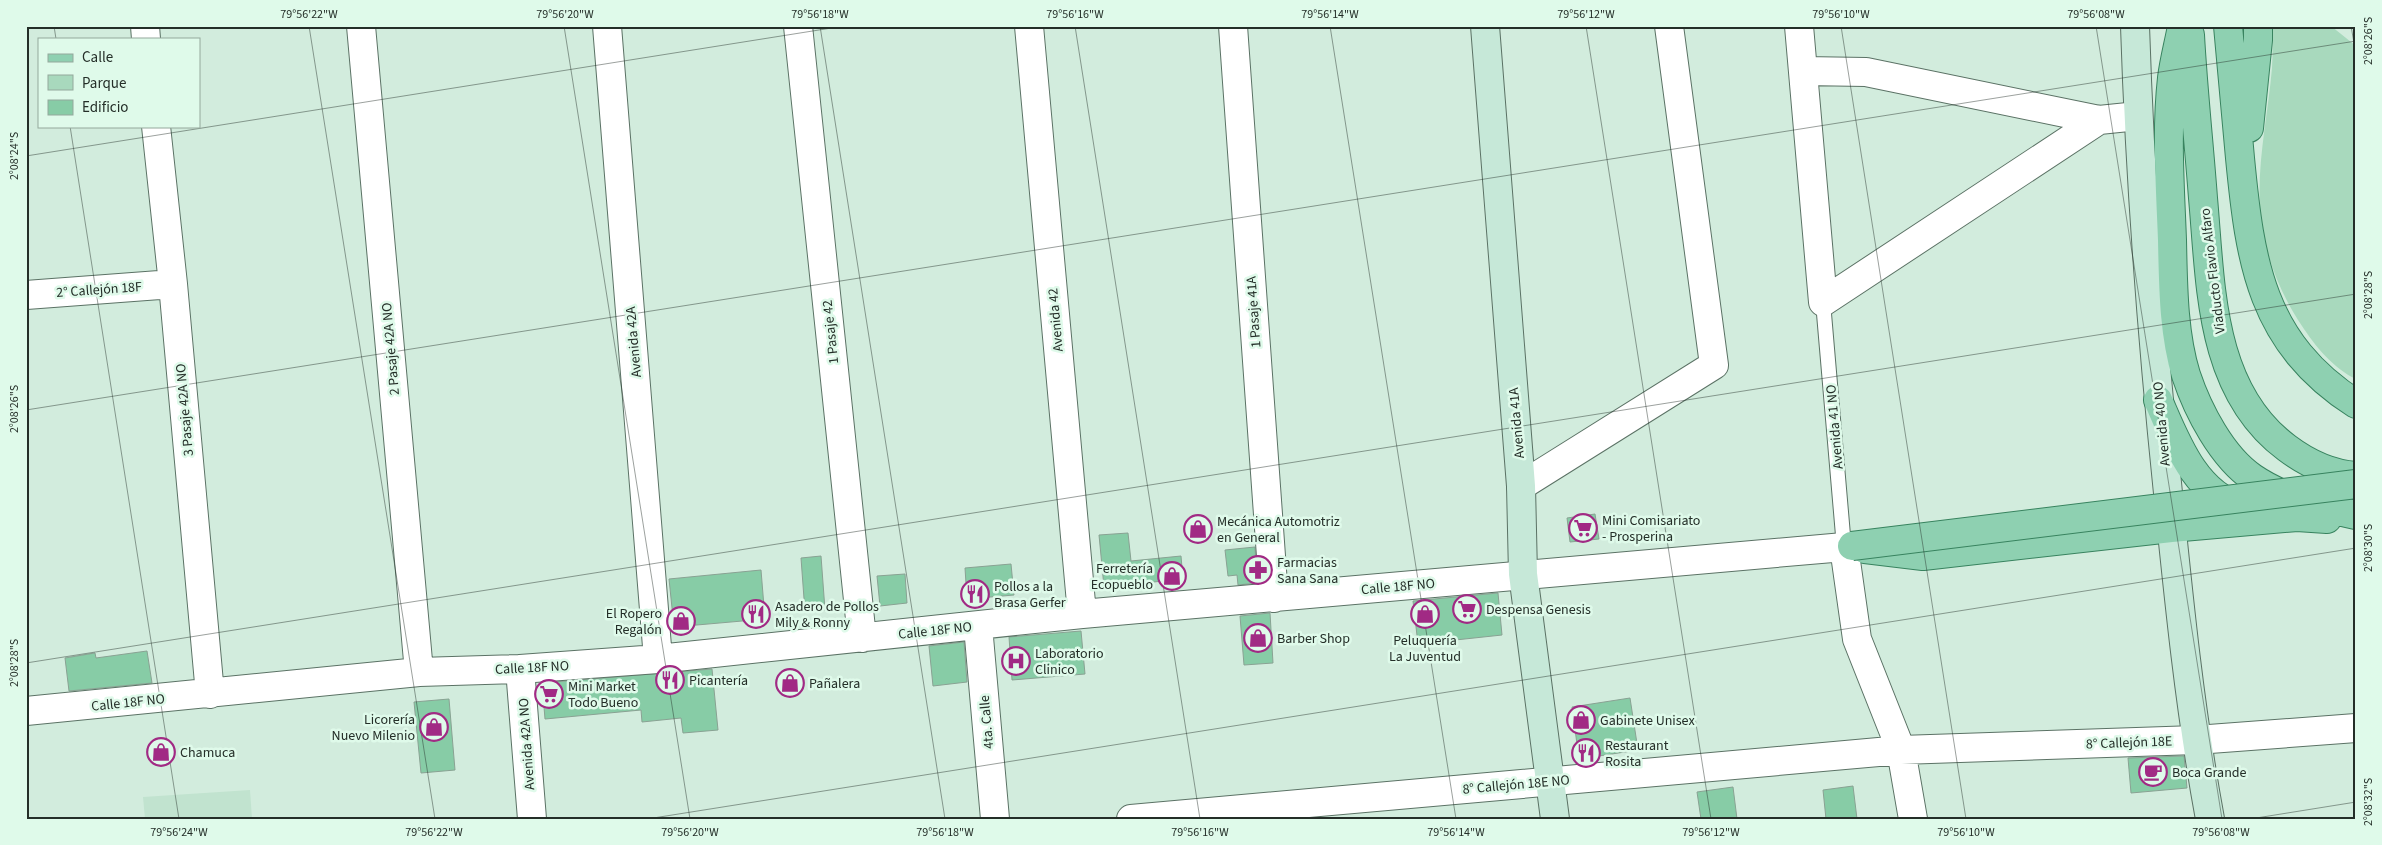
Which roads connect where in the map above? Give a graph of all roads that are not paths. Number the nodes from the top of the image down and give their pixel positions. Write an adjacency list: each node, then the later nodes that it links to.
1 (361, 26): 39 (street, 2 Pasaje 42A NO)
2 (607, 26): 37 (street, Avenida 42A)
3 (798, 26): 36 (street, 1 Pasaje 42)
4 (1029, 26): 34 (street, Avenida 42)
5 (1233, 26): 33 (street, 1 Pasaje 41A)
6 (1484, 26): 26 (street, Avenida 41A)
7 (1669, 26): 26 (street)
8 (1799, 26): 14 (street, Avenida 41 NO)
9 (2136, 26): 15 (street, Avenida 40 NO)
10 (2182, 26): 27 (main road)
11 (2189, 26): 24 (main road, Viaducto Flavio Alfaro)
12 (2228, 26): 18 (main road)
13 (2258, 26): 18 (main road)
14 (1804, 71): 16 (street); 21 (street, Avenida 41 NO)
15 (2138, 116): 16 (street); 22 (street, Avenida 40 NO)
16 (2099, 120): 21 (street)
17 (156, 128): 19 (street, 3 Pasaje 42A NO)
18 (2243, 187): 23 (main road)
19 (173, 284): 20 (street, 2° Callejón 18F); 40 (street, 3 Pasaje 42A NO)
20 (26, 294)
21 (1823, 302): 31 (lane, Avenida 41 NO)
22 (2158, 400): 28 (main road); 30 (street, Avenida 40 NO)
23 (2356, 404)
24 (2356, 476)
25 (2356, 484): 31 (main road, bridge)
26 (1521, 486): 32 (street, Avenida 41A)
27 (2356, 514)
28 (2297, 517): 29 (main road); 30 (main road)
29 (2356, 521)
30 (2171, 528): 31 (main road); 43 (street, Avenida 40 NO)
31 (1848, 546): 32 (street, Calle 18F NO); 44 (street, Avenida 41 NO)
32 (1523, 574): 33 (street, Calle 18F NO); 45 (street, Avenida 41A)
33 (1274, 598): 34 (street, Calle 18F NO)
34 (1082, 614): 35 (street, Calle 18F NO)
35 (978, 626): 36 (street, Calle 18F NO); 47 (street, 4ta. Calle)
36 (862, 638): 37 (street, Calle 18F NO)
37 (658, 659): 38 (street, Calle 18F NO)
38 (520, 669): 39 (street, Calle 18F NO); 46 (street, Avenida 42A NO)
39 (419, 672): 40 (street, Calle 18F NO)
40 (210, 694): 41 (street, Calle 18F NO)
41 (26, 712)
42 (2356, 728): 43 (street, 8° Callejón 18E)
43 (2196, 740): 44 (street, 8° Callejón 18E); 51 (street, Avenida 40 NO)
44 (1901, 750): 45 (street, 8° Callejón 18E NO); 50 (street, Avenida 41 NO)
45 (1552, 781): 48 (street, 8° Callejón 18E NO); 49 (street, Avenida 41A)
46 (532, 819)
47 (995, 819)
48 (1131, 819)
49 (1555, 819)
50 (1913, 819)
51 (2210, 819)

